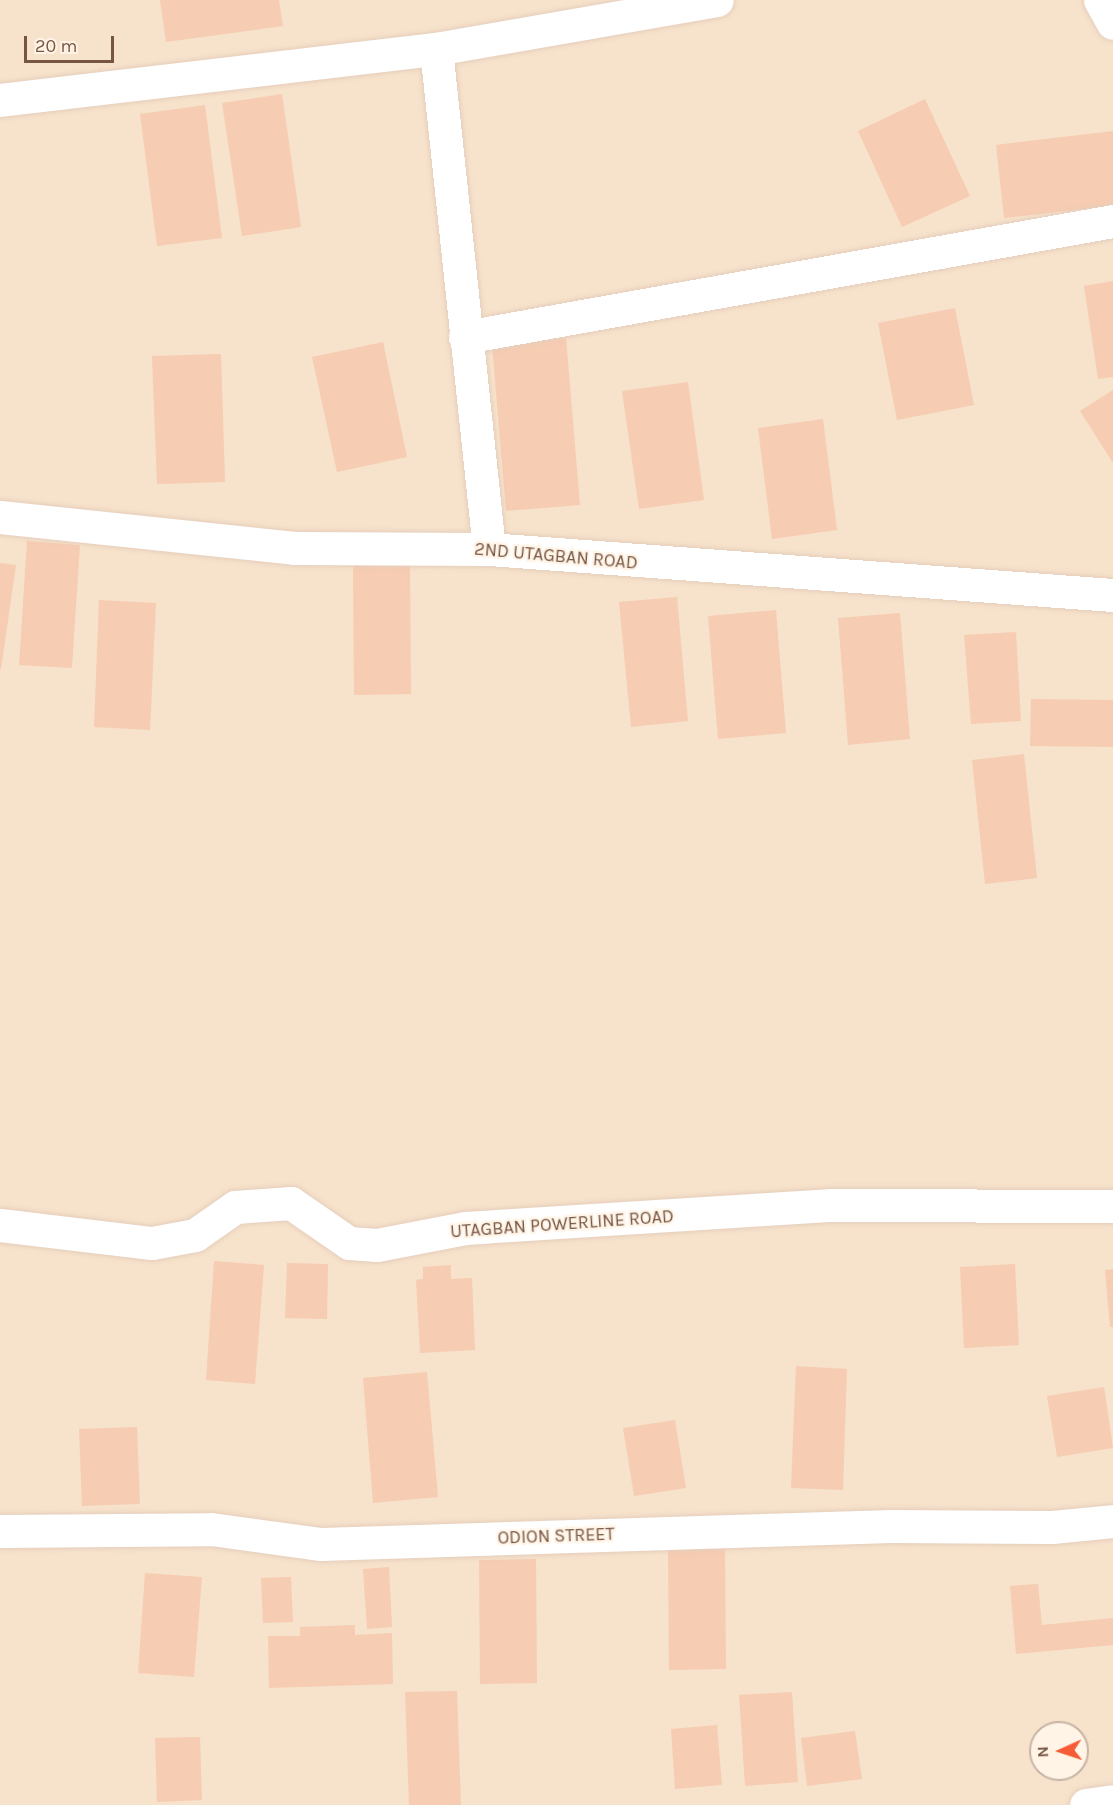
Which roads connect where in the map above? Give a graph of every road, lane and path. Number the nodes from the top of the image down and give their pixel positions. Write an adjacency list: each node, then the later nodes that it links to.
1 (717, 0): 4 (street)
2 (1100, 0): 3 (street)
3 (1113, 23)
4 (436, 50): 5 (street); 7 (street)
5 (0, 100)
6 (1113, 221): 7 (street)
7 (465, 337): 9 (street)
8 (0, 517): 9 (street, 2ND UTAGBAN ROAD)
9 (489, 549): 10 (street, 2ND UTAGBAN ROAD)
10 (1113, 595)
11 (1113, 1206): 12 (street, UTAGBAN POWERLINE ROAD)
12 (0, 1225)
13 (1113, 1521): 14 (street, ODION STREET)
14 (0, 1531)
15 (1113, 1801): 16 (street)
16 (1086, 1805)

